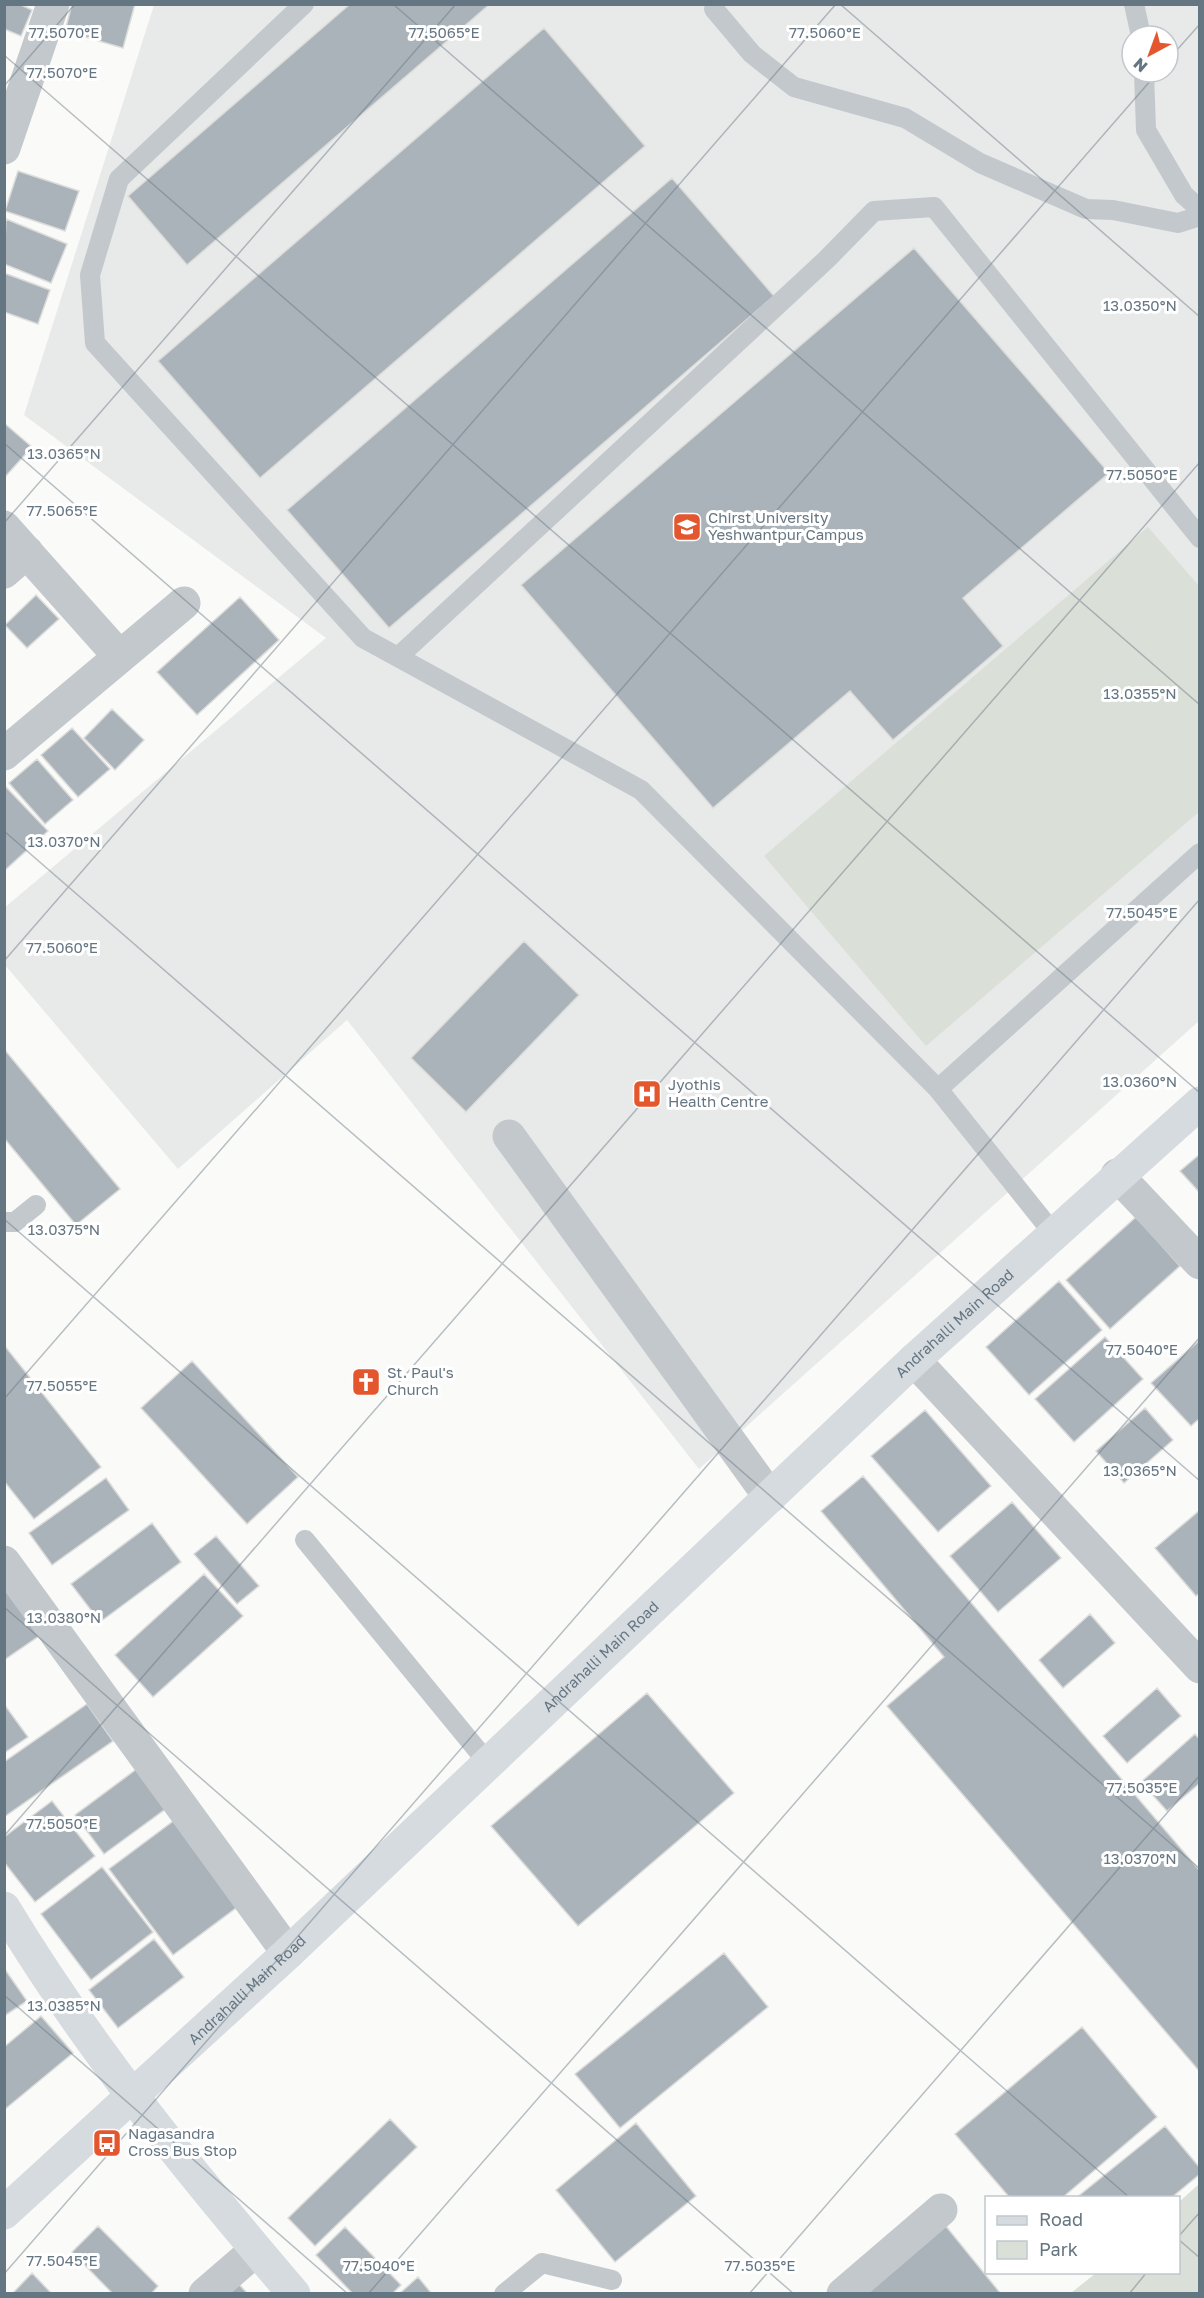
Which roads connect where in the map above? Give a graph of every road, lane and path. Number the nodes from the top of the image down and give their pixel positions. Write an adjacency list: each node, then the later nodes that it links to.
1 (53, 4): 7 (street)
2 (304, 4): 15 (lane)
3 (1134, 4): 5 (lane)
4 (714, 9): 9 (lane)
5 (1138, 24)
6 (1144, 84): 8 (lane)
7 (4, 148)
8 (1200, 209)
9 (1200, 216)
10 (4, 528): 12 (street)
11 (1200, 538): 15 (lane)
12 (16, 562): 14 (street)
13 (184, 603): 14 (street)
14 (120, 657): 16 (street)
15 (398, 657): 18 (lane)
16 (4, 754)
17 (1200, 853): 18 (lane)
18 (938, 1089): 24 (lane)
19 (1200, 1103): 21 (main road, Andrahalli Main Road)
20 (509, 1136): 27 (street)
21 (1117, 1175): 24 (main road, Andrahalli Main Road); 25 (street)
22 (36, 1205): 23 (lane)
23 (4, 1222)
24 (1053, 1233): 26 (main road, Andrahalli Main Road)
25 (1200, 1263)
26 (914, 1360): 27 (main road, Andrahalli Main Road); 30 (street)
27 (770, 1497): 31 (main road, Andrahalli Main Road)
28 (306, 1540): 31 (lane)
29 (4, 1562): 33 (street)
30 (1200, 1667)
31 (488, 1763): 33 (main road, Andrahalli Main Road)
32 (4, 1908): 34 (main road)
33 (288, 1953): 34 (main road, Andrahalli Main Road)
34 (133, 2096): 36 (main road, Andrahalli Main Road); 37 (main road)
35 (941, 2210): 42 (street)
36 (4, 2213)
37 (256, 2250): 39 (street); 40 (main road)
38 (612, 2280): 41 (lane)
39 (205, 2294)
40 (294, 2294)
41 (504, 2294)
42 (843, 2294)

